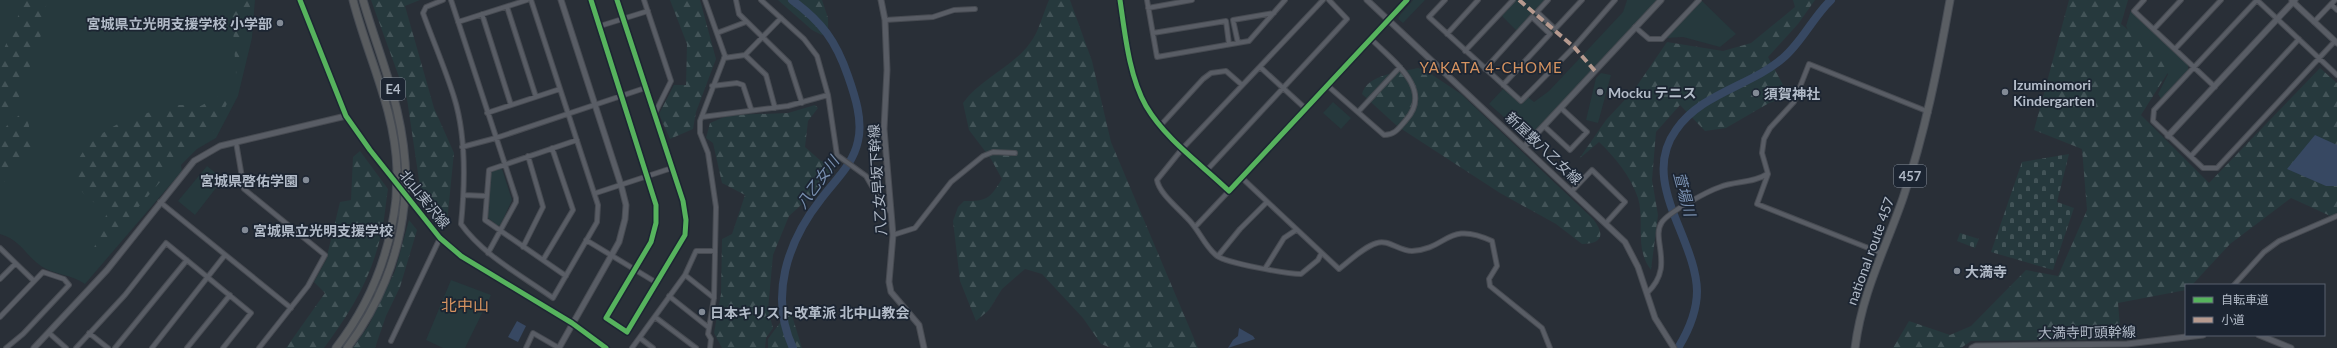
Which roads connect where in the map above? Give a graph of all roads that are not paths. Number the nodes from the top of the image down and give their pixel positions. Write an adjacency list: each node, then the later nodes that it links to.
1 (300, 0): 100 (street, 北山実沢線)
2 (353, 0): 184 (highway, E4, bridge)
3 (363, 0): 185 (highway, E4, bridge)
4 (443, 0): 108 (street)
5 (451, 0): 52 (street)
6 (527, 0): 40 (street)
7 (531, 0): 84 (street)
8 (561, 0): 90 (street)
9 (591, 0): 55 (street)
10 (617, 0): 48 (street)
11 (644, 0): 44 (street)
12 (705, 0): 58 (street)
13 (736, 0): 53 (street)
14 (761, 0): 47 (street)
15 (881, 0): 50 (street, 八乙女早坂下幹線)
16 (1120, 0): 102 (street)
17 (1147, 0): 41 (street)
18 (1192, 0): 41 (street)
19 (1285, 0): 45 (street)
20 (1323, 0): 72 (street)
21 (1329, 0): 83 (street)
22 (1367, 0): 51 (street, 新屋敷八乙女線)
23 (1407, 0): 51 (street)
24 (1444, 0): 60 (street)
25 (1478, 0): 60 (street)
26 (1513, 0): 68 (street)
27 (1548, 0): 28 (street)
28 (1582, 0)
29 (1615, 0): 78 (street)
30 (1661, 0): 56 (street)
31 (1699, 0): 56 (street)
32 (1950, 0): 96 (highway, national route 457 / 457)
33 (2144, 0): 57 (street)
34 (2181, 0): 57 (street)
35 (2221, 0): 67 (street)
36 (2257, 0): 49 (street); 74 (street)
37 (2335, 0): 39 (street)
38 (2293, 1): 49 (street); 54 (street)
39 (2331, 4): 43 (street); 54 (street)
40 (507, 7): 46 (street); 86 (street)
41 (1148, 8): 59 (street)
42 (975, 9): 50 (street)
43 (2337, 10)
44 (648, 11): 48 (street); 99 (street)
45 (1274, 13): 66 (street); 66 (street)
46 (482, 14): 52 (street); 89 (street)
47 (780, 18): 61 (street); 85 (street)
48 (624, 19): 55 (street); 82 (street)
49 (2277, 19): 63 (street); 81 (street)
50 (885, 20): 129 (street, 八乙女早坂下幹線)
51 (1388, 20): 62 (street); 109 (street, 新屋敷八乙女線)
52 (458, 22): 97 (street)
53 (746, 22): 58 (street); 61 (street)
54 (2314, 22): 64 (street)
55 (600, 26): 87 (street)
56 (1635, 27): 92 (street)
57 (2154, 29): 67 (street)
58 (717, 33): 70 (street)
59 (1153, 33): 65 (street); 65 (street)
60 (1447, 34): 68 (street)
61 (762, 37): 69 (street); 88 (street)
62 (1371, 39): 73 (street); 80 (street)
63 (2299, 39): 71 (street); 114 (street)
64 (2336, 42): 71 (street)
65 (1229, 44): 66 (street)
66 (1238, 44)
67 (2175, 49): 74 (street)
68 (1465, 51): 75 (street)
69 (745, 55): 70 (street); 91 (street)
70 (724, 58): 79 (street)
71 (2319, 58): 76 (street); 114 (street)
72 (1260, 67): 77 (street); 83 (street)
73 (1400, 67): 95 (street); 95 (street)
74 (2194, 68): 81 (street); 104 (street)
75 (1484, 69): 78 (street); 78 (street)
76 (2337, 75)
77 (1242, 85): 102 (street); 111 (street)
78 (1503, 85)
79 (712, 86): 93 (street); 101 (street)
80 (1328, 86): 94 (street); 95 (street)
81 (2214, 87): 104 (street)
82 (646, 88): 87 (street); 99 (street)
83 (1282, 88): 94 (street); 117 (street)
84 (560, 89): 86 (street); 98 (street)
85 (828, 95): 88 (street); 129 (street)
86 (536, 96): 89 (street)
87 (622, 96): 90 (street); 119 (street)
88 (802, 103): 91 (street)
89 (511, 105): 97 (street)
90 (594, 105): 98 (street); 121 (street)
91 (775, 108): 93 (street)
92 (1561, 108): 103 (street); 103 (street)
93 (751, 109): 101 (street)
94 (1306, 109): 120 (street)
95 (1358, 112)
96 (1929, 112): 118 (street); 142 (highway, national route 457 / 457)
97 (487, 113): 105 (street)
98 (568, 113): 105 (street); 106 (street)
99 (655, 114): 116 (street)
100 (346, 116): 107 (street); 136 (street, 北山実沢線)
101 (702, 117): 140 (street)
102 (1160, 126): 111 (street)
103 (1544, 126): 109 (street)
104 (2168, 136): 114 (street)
105 (496, 138): 108 (street); 115 (street)
106 (577, 140): 110 (street); 124 (street)
107 (236, 142): 127 (street); 163 (street)
108 (462, 147): 125 (street)
109 (1524, 147): 123 (street, 新屋敷八乙女線)
110 (552, 148): 113 (street); 148 (street)
111 (1182, 149): 117 (street); 132 (street)
112 (1015, 153): 135 (street)
113 (528, 156): 115 (street); 138 (street)
114 (2191, 156)
115 (505, 165): 126 (street); 134 (street)
116 (672, 168): 119 (street); 157 (street)
117 (1207, 170): 122 (street)
118 (1768, 174): 142 (street); 159 (street)
119 (647, 176): 121 (street); 151 (street)
120 (1242, 178): 122 (street); 128 (street)
121 (621, 185): 124 (street); 145 (street)
122 (1229, 191): 132 (street)
123 (1572, 191): 131 (street, 新屋敷八乙女線); 131 (street)
124 (596, 193): 137 (street)
125 (464, 195): 126 (street); 141 (street)
126 (486, 196): 134 (street)
127 (160, 202): 144 (street); 168 (street)
128 (1267, 202): 133 (street); 146 (street)
129 (892, 213): 135 (street, 八乙女早坂下幹線)
130 (2337, 216): 158 (street)
131 (1606, 223): 159 (street, 新屋敷八乙女線)
132 (1196, 226): 146 (street)
133 (1296, 230): 143 (street); 150 (street)
134 (500, 232): 138 (street); 141 (street)
135 (893, 235): 193 (street, 八乙女早坂下幹線)
136 (440, 238): 166 (street, 北山実沢線); 173 (street)
137 (586, 240): 145 (street); 153 (street)
138 (523, 247): 148 (street)
139 (0, 248): 149 (street)
140 (715, 251): 152 (street); 162 (street)
141 (488, 253): 153 (street)
142 (1881, 253): 196 (highway, national route 457 / 457)
143 (1321, 254): 150 (street); 194 (street)
144 (226, 255): 154 (street); 163 (street)
145 (612, 255): 151 (street); 166 (street)
146 (1218, 256): 150 (street)
147 (187, 260): 154 (street); 169 (street); 179 (street)
148 (543, 260): 153 (street)
149 (15, 264): 155 (street); 156 (street)
150 (1266, 267)
151 (635, 269): 157 (street); 157 (street)
152 (685, 275): 161 (street); 162 (street)
153 (566, 276)
154 (209, 277): 160 (street); 180 (street)
155 (0, 279)
156 (34, 281): 164 (street); 174 (street)
157 (657, 283)
158 (2235, 284)
159 (1647, 293): 195 (street, 新屋敷八乙女線)
160 (230, 295): 181 (street); 182 (street)
161 (669, 296): 165 (street); 167 (street)
162 (714, 298): 167 (street)
163 (291, 308): 183 (street)
164 (0, 317)
165 (655, 317): 172 (street); 191 (street)
166 (572, 323): 187 (street); 188 (street, 北山実沢線)
167 (708, 327): 192 (street)
168 (49, 333): 175 (street); 176 (street)
169 (90, 333): 177 (street); 178 (street)
170 (2195, 336): 197 (street, 大満寺町頭幹線)
171 (2261, 336): 198 (street)
172 (640, 338): 189 (street); 190 (street)
173 (391, 341)
174 (6, 348)
175 (34, 348)
176 (66, 348)
177 (76, 348)
178 (108, 348)
179 (115, 348)
180 (152, 348)
181 (187, 348)
182 (223, 348)
183 (259, 348)
184 (336, 348)
185 (347, 348)
186 (526, 348): 187 (street)
187 (559, 348)
188 (606, 348)
189 (632, 348)
190 (653, 348)
191 (696, 348)
192 (710, 348)
193 (924, 348)
194 (1550, 348)
195 (1674, 348)
196 (1855, 348)
197 (1972, 348)
198 (2291, 348)

